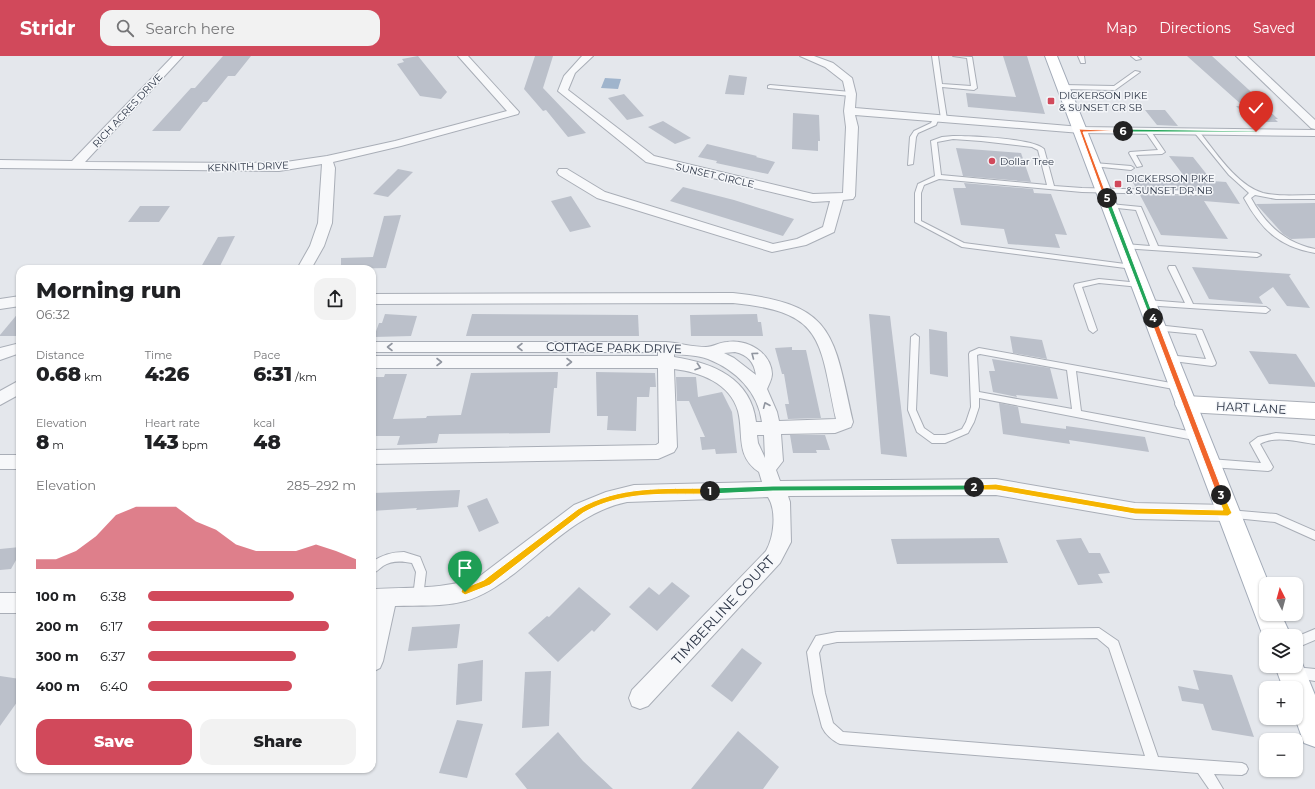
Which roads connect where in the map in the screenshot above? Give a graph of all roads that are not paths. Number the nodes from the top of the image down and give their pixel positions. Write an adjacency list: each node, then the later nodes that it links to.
1 (178, 56): 25 (street, RICH ACRES DRIVE)
2 (463, 56): 23 (street, KENNITH DRIVE)
3 (588, 56): 35 (street, SUNSET CIRCLE)
4 (805, 56): 15 (street)
5 (935, 56): 12 (lane)
6 (956, 56): 12 (lane)
7 (1051, 56): 14 (main road)
8 (1081, 56): 10 (lane)
9 (1241, 56): 18 (street)
10 (1083, 62)
11 (1136, 72): 14 (lane)
12 (939, 85): 17 (lane)
13 (770, 87): 15 (lane)
14 (1063, 87): 19 (main road)
15 (851, 94): 16 (street)
16 (849, 111): 17 (street); 35 (street)
17 (940, 119): 19 (street); 26 (lane)
18 (1315, 126)
19 (1081, 130): 20 (street); 27 (main road)
20 (1148, 131): 21 (street); 28 (lane)
21 (1196, 132): 22 (street); 33 (lane)
22 (1315, 133)
23 (327, 160): 25 (street, KENNITH DRIVE); 42 (street)
24 (0, 164): 25 (street, KENNITH DRIVE)
25 (76, 164)
26 (910, 164)
27 (1094, 165): 29 (lane); 37 (main road)
28 (1139, 166)
29 (1131, 168)
30 (563, 172): 35 (street)
31 (938, 178): 32 (lane); 32 (lane); 43 (lane)
32 (1051, 187): 37 (lane)
33 (1254, 192): 36 (lane); 40 (lane)
34 (1204, 193): 37 (lane)
35 (838, 196)
36 (1315, 197)
37 (1107, 199): 38 (main road); 39 (lane)
38 (1125, 246): 39 (lane); 43 (main road)
39 (1155, 248): 41 (lane)
40 (1315, 251)
41 (1257, 255)
42 (306, 265)
43 (1133, 267): 45 (main road)
44 (1172, 268): 49 (lane)
45 (1144, 294): 49 (lane); 51 (main road); 52 (lane)
46 (376, 301): 69 (street)
47 (16, 302): 48 (street)
48 (0, 304)
49 (1190, 306): 50 (lane)
50 (1266, 310)
51 (1157, 328): 59 (main road); 59 (lane)
52 (1093, 330)
53 (914, 337): 64 (lane)
54 (376, 347): 58 (street, COTTAGE PARK DRIVE, one-way to 54)
55 (16, 348): 57 (street)
56 (710, 352): 58 (street, COTTAGE PARK DRIVE); 63 (street, COTTAGE PARK DRIVE); 63 (street, one-way to 56)
57 (0, 354)
58 (666, 354): 60 (street, COTTAGE PARK DRIVE, one-way to 58); 70 (street, COTTAGE PARK DRIVE, one-way to 70); 73 (street)
59 (1168, 358): 65 (main road)
60 (376, 362)
61 (1071, 368): 64 (lane); 65 (lane); 68 (lane)
62 (16, 389): 66 (street)
63 (759, 389): 69 (street, COTTAGE PARK DRIVE, one-way to 63)
64 (974, 394): 68 (lane)
65 (1183, 395): 67 (main road, HART LANE); 71 (main road)
66 (0, 399)
67 (1315, 411)
68 (1077, 413): 71 (lane)
69 (770, 428): 70 (street); 77 (street, COTTAGE PARK DRIVE)
70 (748, 429): 77 (street, COTTAGE PARK DRIVE)
71 (1199, 436): 76 (main road)
72 (1315, 440): 76 (lane)
73 (376, 457)
74 (0, 462): 75 (street)
75 (16, 462)
76 (1208, 463): 79 (main road)
77 (767, 468): 78 (street, COTTAGE PARK DRIVE)
78 (773, 489): 79 (street); 83 (street); 91 (street, TIMBERLINE COURT)
79 (1228, 513): 80 (lane); 82 (main road)
80 (1315, 536)
81 (376, 566): 83 (lane)
82 (1259, 590)
83 (418, 597): 84 (street)
84 (379, 598): 87 (street)
85 (0, 603): 86 (street)
86 (16, 603)
87 (376, 625)
88 (1315, 634): 89 (lane)
89 (1303, 640)
90 (1299, 673): 92 (main road)
91 (640, 698)
92 (1315, 732)
93 (1154, 763): 93 (lane); 94 (lane)
94 (1201, 767): 95 (lane); 96 (lane)
95 (1242, 769)
96 (1217, 789)

